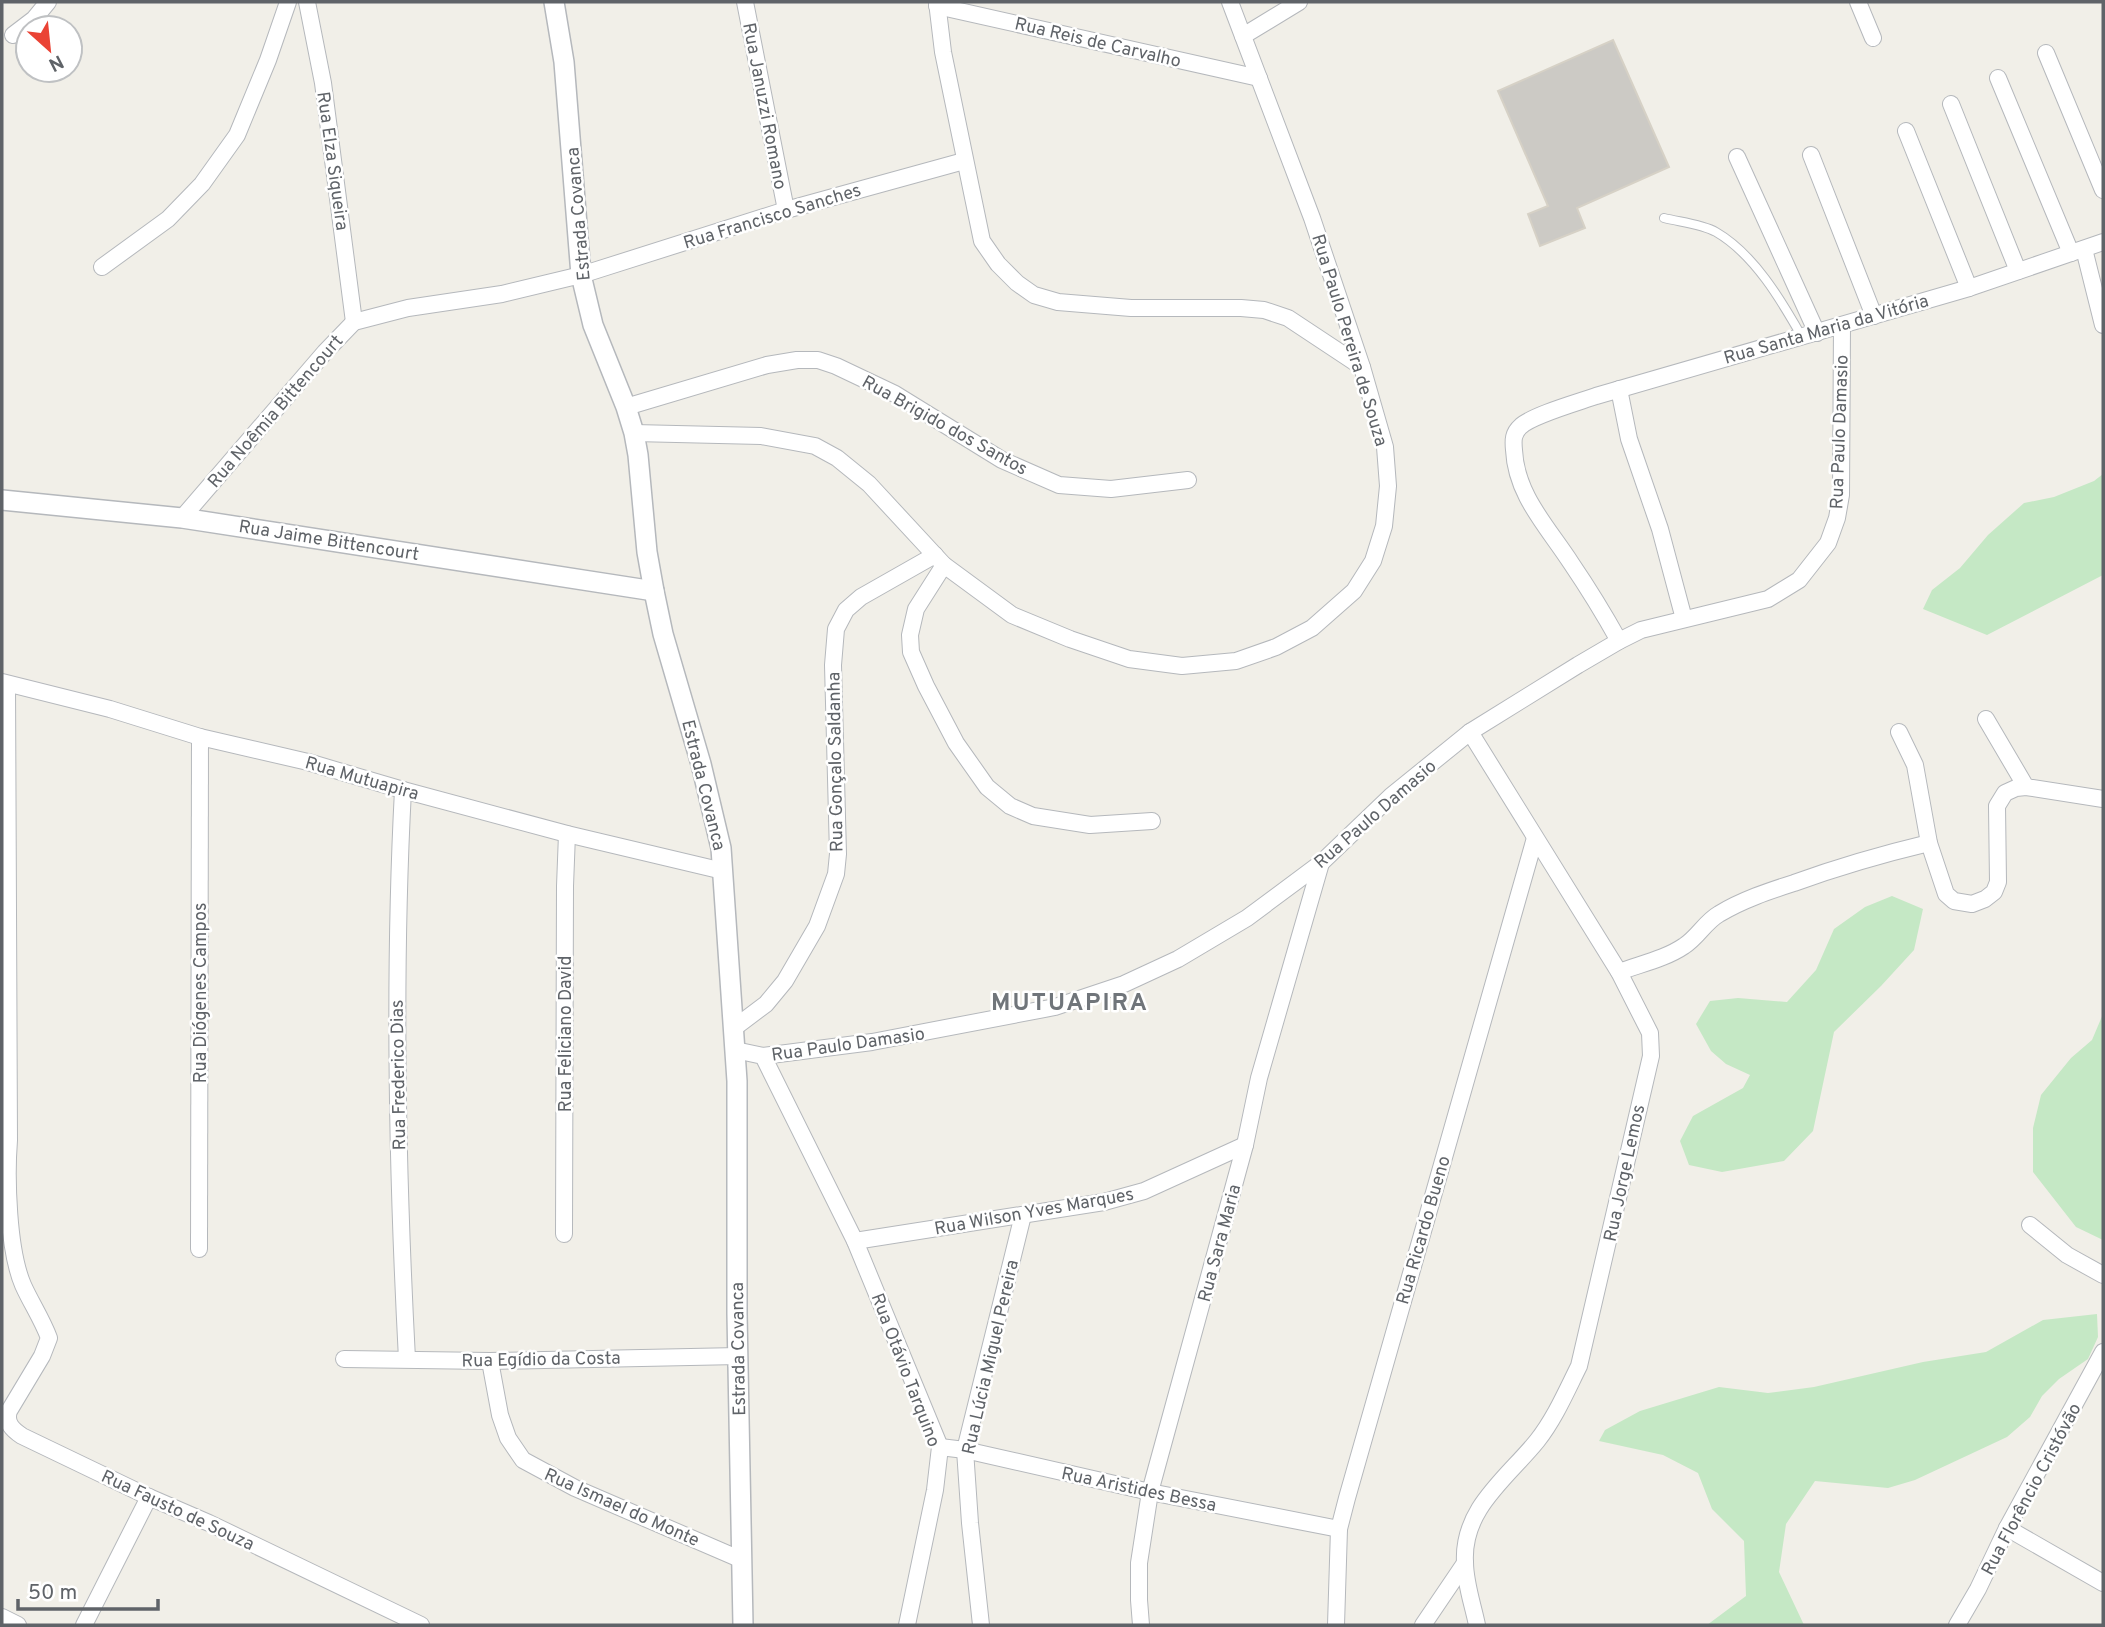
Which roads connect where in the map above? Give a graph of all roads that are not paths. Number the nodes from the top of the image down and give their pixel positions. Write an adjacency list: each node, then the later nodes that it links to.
1 (48, 2): 10 (street)
2 (288, 2): 26 (street)
3 (307, 2): 31 (street, Rua Elza Siqueira)
4 (554, 2): 28 (street, Estrada Covanca)
5 (746, 2): 22 (street, Rua Januzzi Romano)
6 (1230, 2): 11 (street, Rua Paulo Pereira de Souza)
7 (1299, 2): 11 (street)
8 (1858, 2): 12 (street)
9 (937, 4): 14 (street, Rua Reis de Carvalho); 20 (street)
10 (13, 35)
11 (1243, 36): 14 (street, Rua Paulo Pereira de Souza)
12 (1873, 38)
13 (2046, 53): 21 (street)
14 (1259, 78): 35 (street, Rua Paulo Pereira de Souza)
15 (1998, 78): 25 (street)
16 (1951, 104): 27 (street)
17 (1906, 131): 29 (street)
18 (1811, 155): 30 (street)
19 (1737, 157): 34 (street)
20 (964, 161): 22 (street, Rua Francisco Sanches); 35 (street)
21 (2103, 190)
22 (786, 210): 28 (street, Rua Francisco Sanches)
23 (1664, 218): 34 (lane)
24 (2103, 242): 25 (street, Rua Santa Maria da Vitória)
25 (2077, 251): 27 (street, Rua Santa Maria da Vitória); 33 (street)
26 (102, 267)
27 (2018, 271): 29 (street, Rua Santa Maria da Vitória)
28 (581, 275): 31 (street, Rua Noêmia Bittencourt); 37 (street, Estrada Covanca)
29 (1969, 288): 30 (street, Rua Santa Maria da Vitória)
30 (1874, 316): 32 (street, Rua Santa Maria da Vitória)
31 (354, 322): 41 (street, Rua Noêmia Bittencourt)
32 (1842, 325): 34 (street, Rua Santa Maria da Vitória); 44 (street, Rua Paulo Damasio)
33 (2103, 326)
34 (1809, 335): 36 (street, Rua Santa Maria da Vitória)
35 (1362, 367): 42 (street, Rua Paulo Pereira de Souza)
36 (1619, 389): 44 (street); 45 (street, Rua Santa Maria da Vitória)
37 (626, 407): 38 (street, Estrada Covanca); 39 (street, Rua Brigido dos Santos)
38 (634, 433): 42 (street, Rua Paulo Pereira de Souza); 43 (street, Estrada Covanca)
39 (1188, 480)
40 (2, 500): 41 (street, Rua Jaime Bittencourt)
41 (182, 518): 43 (street, Rua Jaime Bittencourt)
42 (939, 560): 54 (street); 61 (street, Rua Gonçalo Saldanha)
43 (654, 591): 59 (street, Estrada Covanca)
44 (1684, 620): 45 (street, Rua Paulo Damasio)
45 (1619, 641): 48 (street, Rua Paulo Damasio)
46 (4, 683): 50 (street, Rua Mutuapira); 65 (street)
47 (1986, 719): 51 (street)
48 (1471, 732): 56 (street, Rua Jorge Lemos); 58 (street, Rua Paulo Damasio)
49 (1899, 732): 57 (street)
50 (200, 737): 52 (street, Rua Mutuapira); 70 (street, Rua Diógenes Campos)
51 (2026, 787): 53 (street); 57 (street)
52 (403, 790): 55 (street, Rua Mutuapira); 75 (street, Rua Frederico Dias)
53 (2103, 799)
54 (1152, 821)
55 (567, 834): 59 (street, Rua Mutuapira); 68 (street, Rua Feliciano David)
56 (1535, 838): 60 (street, Rua Jorge Lemos); 82 (street, Rua Ricardo Bueno)
57 (1929, 843): 60 (street)
58 (1321, 863): 63 (street, Rua Paulo Damasio); 64 (street, Rua Sara Maria)
59 (723, 872): 61 (street, Estrada Covanca)
60 (1619, 972): 84 (street, Rua Jorge Lemos)
61 (734, 1028): 62 (street, Estrada Covanca)
62 (735, 1050): 63 (street); 73 (street, Estrada Covanca)
63 (762, 1056): 69 (street)
64 (1245, 1145): 66 (street, Rua Wilson Yves Marques); 79 (street, Rua Sara Maria)
65 (6, 1203): 80 (street, Rua Fausto de Souza)
66 (1023, 1215): 69 (street, Rua Wilson Yves Marques); 78 (street, Rua Lúcia Miguel Pereira)
67 (2029, 1225): 71 (street)
68 (564, 1234)
69 (855, 1241): 77 (street, Rua Otávio Tarquino)
70 (199, 1249)
71 (2103, 1275)
72 (2103, 1352): 81 (street, Rua Florêncio Cristóvão)
73 (739, 1356): 76 (street, Rua Egídio da Costa); 83 (street, Estrada Covanca)
74 (344, 1359): 75 (street, Rua Egídio da Costa)
75 (407, 1359): 76 (street, Rua Egídio da Costa)
76 (489, 1361): 83 (street, Rua Ismael do Monte)
77 (940, 1447): 78 (street, Rua Aristides Bessa); 91 (street, Rua Otávio Tarquino)
78 (965, 1450): 79 (street, Rua Aristides Bessa); 92 (street, Rua Lúcia Miguel Pereira)
79 (1150, 1492): 82 (street, Rua Aristides Bessa); 93 (street, Rua Sara Maria)
80 (149, 1497): 88 (street); 89 (street, Rua Fausto de Souza)
81 (2007, 1528): 85 (street); 97 (street, Rua Florêncio Cristóvão)
82 (1339, 1529): 94 (street, Rua Ricardo Bueno)
83 (742, 1560): 90 (street, Estrada Covanca)
84 (1465, 1563): 95 (street); 96 (street, Rua Jorge Lemos)
85 (2103, 1583)
86 (2, 1617): 87 (street)
87 (18, 1625)
88 (84, 1625)
89 (421, 1625)
90 (743, 1625)
91 (906, 1625)
92 (981, 1625)
93 (1141, 1625)
94 (1336, 1625)
95 (1423, 1625)
96 (1477, 1625)
97 (1957, 1625)

